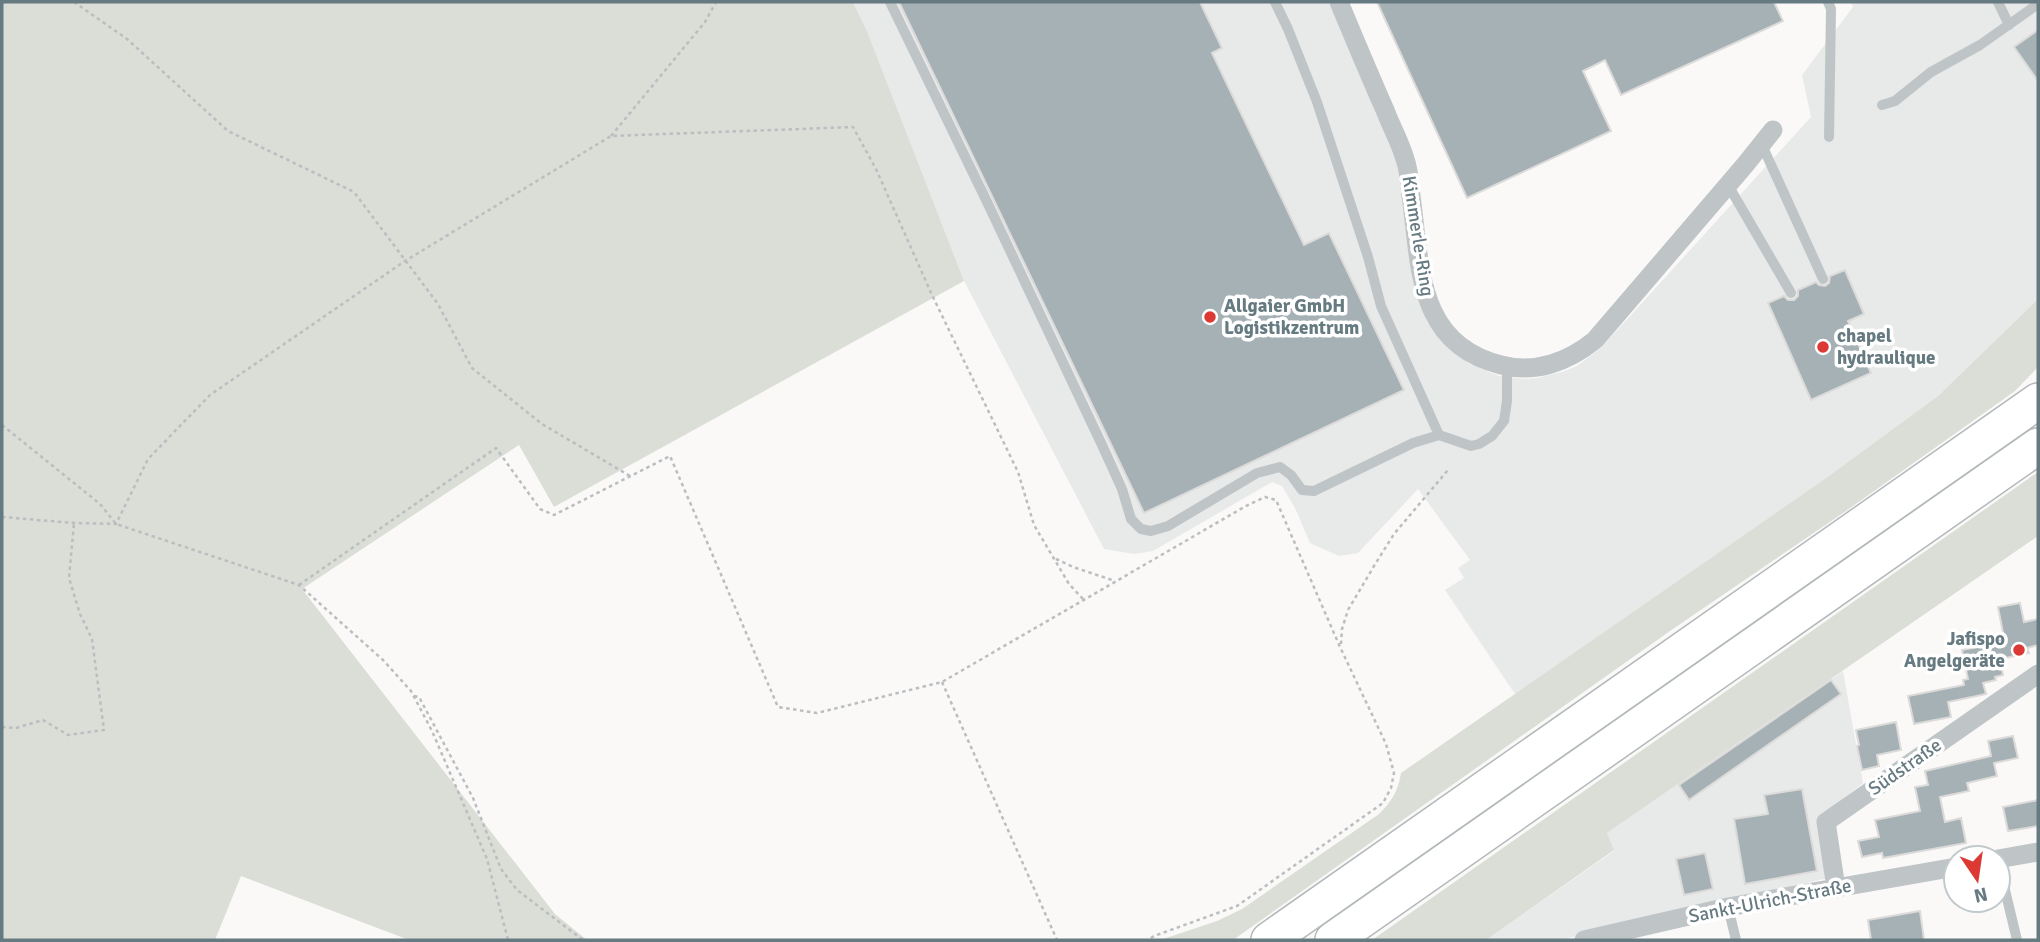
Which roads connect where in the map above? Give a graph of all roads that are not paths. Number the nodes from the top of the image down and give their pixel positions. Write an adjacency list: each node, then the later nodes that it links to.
1 (890, 2): 16 (lane)
2 (1275, 2): 16 (lane)
3 (1339, 2): 14 (street, Kimmerle-Ring)
4 (1828, 2): 9 (lane)
5 (1998, 2): 7 (lane)
6 (2038, 4): 7 (lane)
7 (2009, 25): 8 (lane)
8 (1882, 105)
9 (1829, 137)
10 (1767, 138): 11 (street, Kimmerle-Ring); 12 (lane)
11 (1728, 185): 13 (lane); 14 (street, Kimmerle-Ring)
12 (1823, 279)
13 (1791, 293)
14 (1507, 366): 16 (lane)
15 (2038, 401): 25 (highway)
16 (1439, 435)
17 (2038, 446): 26 (highway)
18 (2038, 674): 22 (street, Südstraße)
19 (2038, 852): 20 (street)
20 (2012, 857)
21 (1942, 869): 22 (street, Sankt-Ulrich-Straße)
22 (1836, 888): 23 (street, Sankt-Ulrich-Straße)
23 (1728, 907): 27 (street, Sankt-Ulrich-Straße); 28 (lane)
24 (2011, 914): 29 (lane)
25 (1269, 940)
26 (1333, 940)
27 (1584, 940)
28 (1736, 940)
29 (2017, 940)

